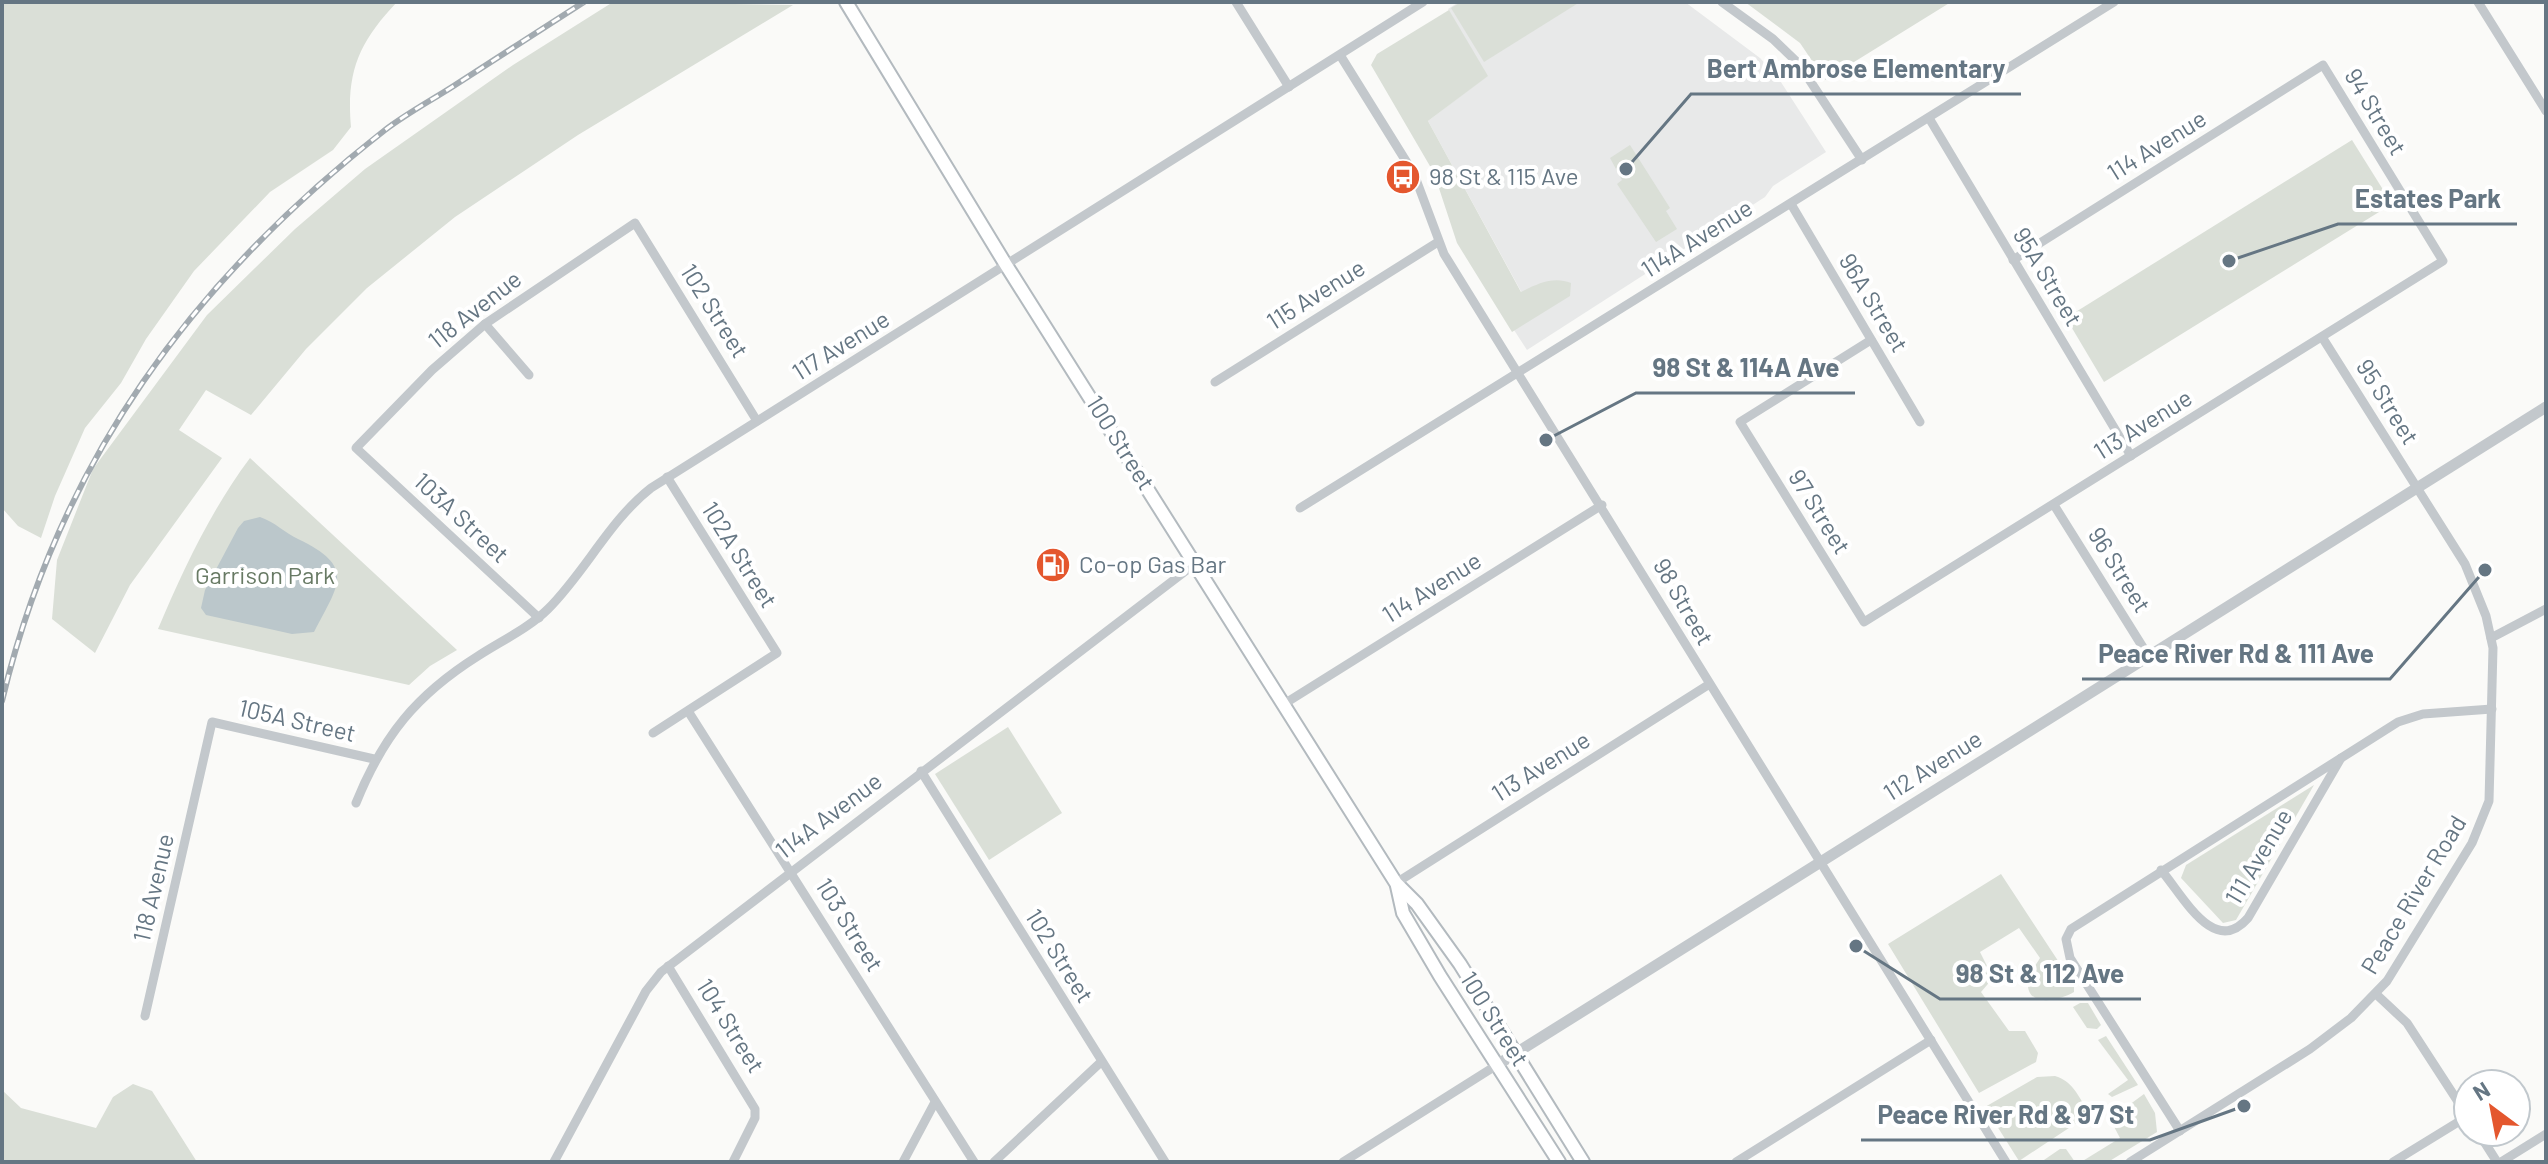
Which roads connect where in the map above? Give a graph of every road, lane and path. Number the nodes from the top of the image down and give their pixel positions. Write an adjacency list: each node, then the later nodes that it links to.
1 (846, 2): 18 (main road, 100 Street)
2 (1236, 2): 9 (street)
3 (1722, 2): 12 (street)
4 (2114, 2): 11 (street, 114A Avenue)
5 (2478, 2): 10 (street)
6 (1417, 3): 7 (street, 117 Avenue)
7 (1340, 55): 9 (street, 117 Avenue); 15 (street, 98 Street)
8 (2323, 65): 16 (street, 114 Avenue); 17 (street, 94 Street)
9 (1289, 87): 18 (street, 117 Avenue)
10 (2546, 111)
11 (1929, 118): 12 (street, 114A Avenue); 16 (street, 95A Street)
12 (1862, 160): 13 (street, 114A Avenue)
13 (1791, 204): 21 (street, 96A Street); 22 (street, 114A Avenue)
14 (635, 223): 19 (street, 118 Avenue); 26 (street, 102 Street)
15 (1438, 242): 22 (street, 98 Street); 24 (street, 115 Avenue)
16 (2013, 260): 29 (street, 95A Street)
17 (2443, 261): 20 (street, 113 Avenue)
18 (1006, 265): 26 (street, 117 Avenue); 35 (main road, 100 Street)
19 (485, 324): 23 (street); 28 (street, 118 Avenue)
20 (2322, 337): 29 (street, 113 Avenue); 31 (street, 95 Street)
21 (1871, 340): 27 (street, 96A Street); 38 (street, 97 Street)
22 (1518, 372): 32 (street, 98 Street); 34 (street, 114A Avenue)
23 (529, 375)
24 (1215, 382)
25 (2546, 407): 31 (street, 112 Avenue)
26 (757, 421): 30 (street, 117 Avenue)
27 (1920, 422)
28 (356, 448): 37 (street, 103A Street)
29 (2131, 456): 33 (street, 113 Avenue)
30 (667, 477): 37 (street, 117 Avenue); 44 (street, 102A Street)
31 (2417, 488): 39 (street, Peace River Road); 40 (street, 112 Avenue)
32 (1602, 505): 41 (street, 98 Street); 42 (street, 114 Avenue)
33 (2054, 505): 38 (street, 113 Avenue); 40 (street, 96 Street)
34 (1300, 508)
35 (1196, 563): 42 (main road, 100 Street); 49 (street, 114A Avenue)
36 (2546, 609): 39 (street)
37 (539, 618): 48 (street, 117 Avenue)
38 (1864, 622)
39 (2491, 638): 43 (street, Peace River Road)
40 (2149, 657): 51 (street, 112 Avenue)
41 (1708, 685): 51 (street, 98 Street); 54 (street, 113 Avenue)
42 (1284, 704): 54 (main road, 100 Street)
43 (2492, 709): 47 (street, 111 Avenue); 56 (street, Peace River Road)
44 (688, 711): 46 (street); 52 (street, 103 Street)
45 (212, 722): 48 (street, 105A Street); 57 (street, 118 Avenue)
46 (653, 733)
47 (2343, 755): 53 (street, 111 Avenue); 53 (street, 111 Avenue)
48 (374, 759): 50 (street, 117 Avenue)
49 (921, 771): 52 (street, 114A Avenue); 60 (street, 102 Street)
50 (356, 803)
51 (1819, 863): 58 (street, 98 Street); 59 (street, 112 Avenue)
52 (791, 870): 55 (street, 114A Avenue); 63 (street, 103 Street)
53 (2161, 870): 65 (street, 111 Avenue)
54 (1396, 883): 59 (main road, 100 Street); 61 (main road, 100 Street)
55 (668, 966): 67 (street, 114A Avenue); 68 (street, 104 Street)
56 (2376, 994): 62 (street); 65 (street, Peace River Road)
57 (145, 1016)
58 (1931, 1040): 76 (street); 77 (street, 98 Street)
59 (1514, 1055): 61 (street, 112 Avenue); 75 (main road, 100 Street)
60 (1101, 1062): 71 (street); 72 (street, 102 Street)
61 (1497, 1065): 73 (street, 112 Avenue); 74 (main road, 100 Street)
62 (2452, 1092)
63 (935, 1102): 69 (street); 70 (street, 103 Street)
64 (2452, 1126): 79 (street)
65 (2180, 1131): 78 (street, Peace River Road)
66 (2546, 1134): 80 (street)
67 (554, 1162)
68 (733, 1162)
69 (903, 1162)
70 (974, 1162)
71 (994, 1162)
72 (1165, 1162)
73 (1343, 1162)
74 (1559, 1162)
75 (1583, 1162)
76 (1736, 1162)
77 (2006, 1162)
78 (2130, 1162)
79 (2393, 1162)
80 (2499, 1162)

